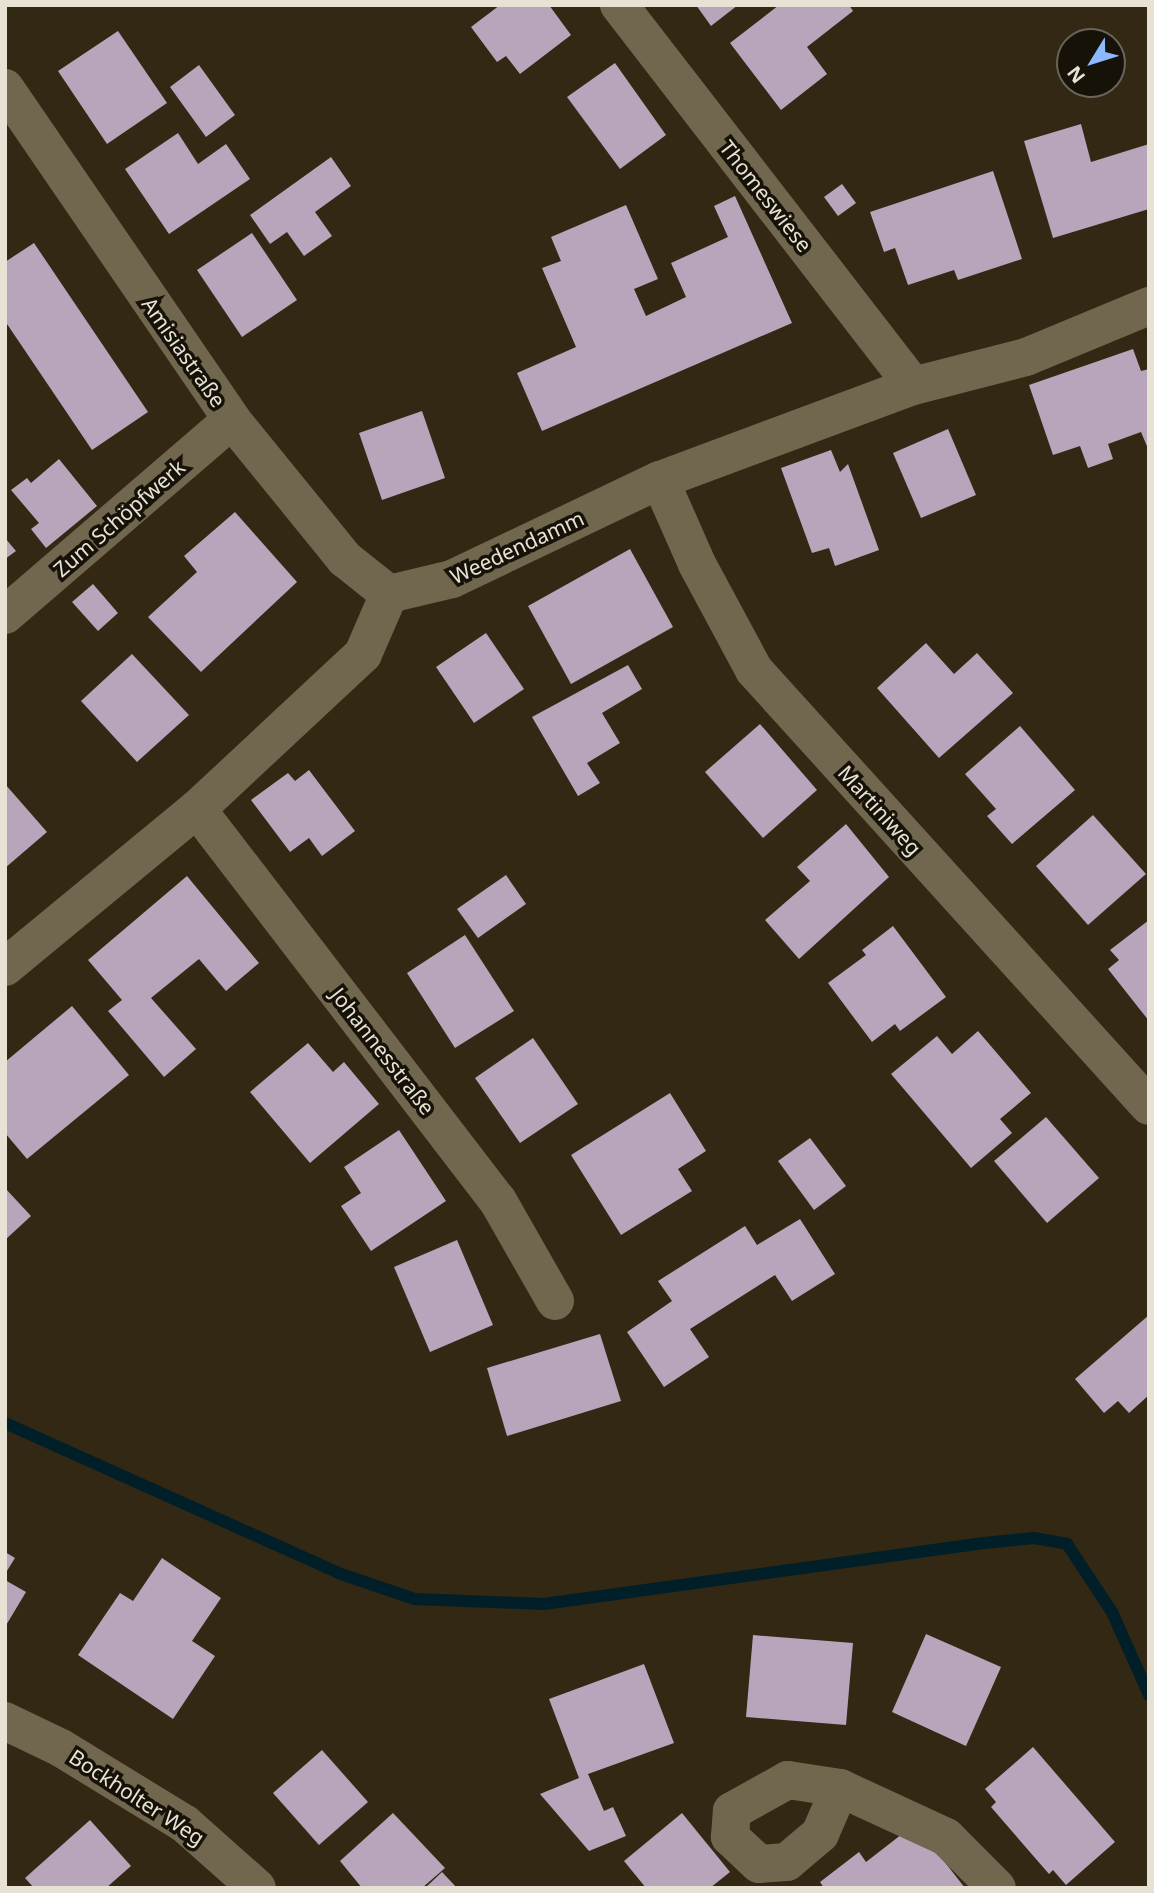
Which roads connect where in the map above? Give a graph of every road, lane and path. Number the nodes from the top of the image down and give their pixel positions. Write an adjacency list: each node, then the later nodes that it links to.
1 (619, 5): 4 (street, Thomeswiese)
2 (5, 88): 5 (street, Amisiastraße)
3 (1149, 306): 4 (street, Weedendamm)
4 (913, 386): 6 (street, Weedendamm)
5 (232, 420): 7 (street, Amisiastraße); 8 (street, Zum Schöpfwerk)
6 (660, 480): 7 (street, Weedendamm); 11 (street, Martiniweg)
7 (389, 594): 9 (street)
8 (5, 615)
9 (197, 809): 10 (street); 12 (street, Johannesstraße)
10 (5, 967)
11 (1149, 1106)
12 (555, 1301)
13 (5, 1721): 15 (street, Bockholter Weg)
14 (840, 1788): 16 (street)
15 (244, 1883)
16 (997, 1888)

